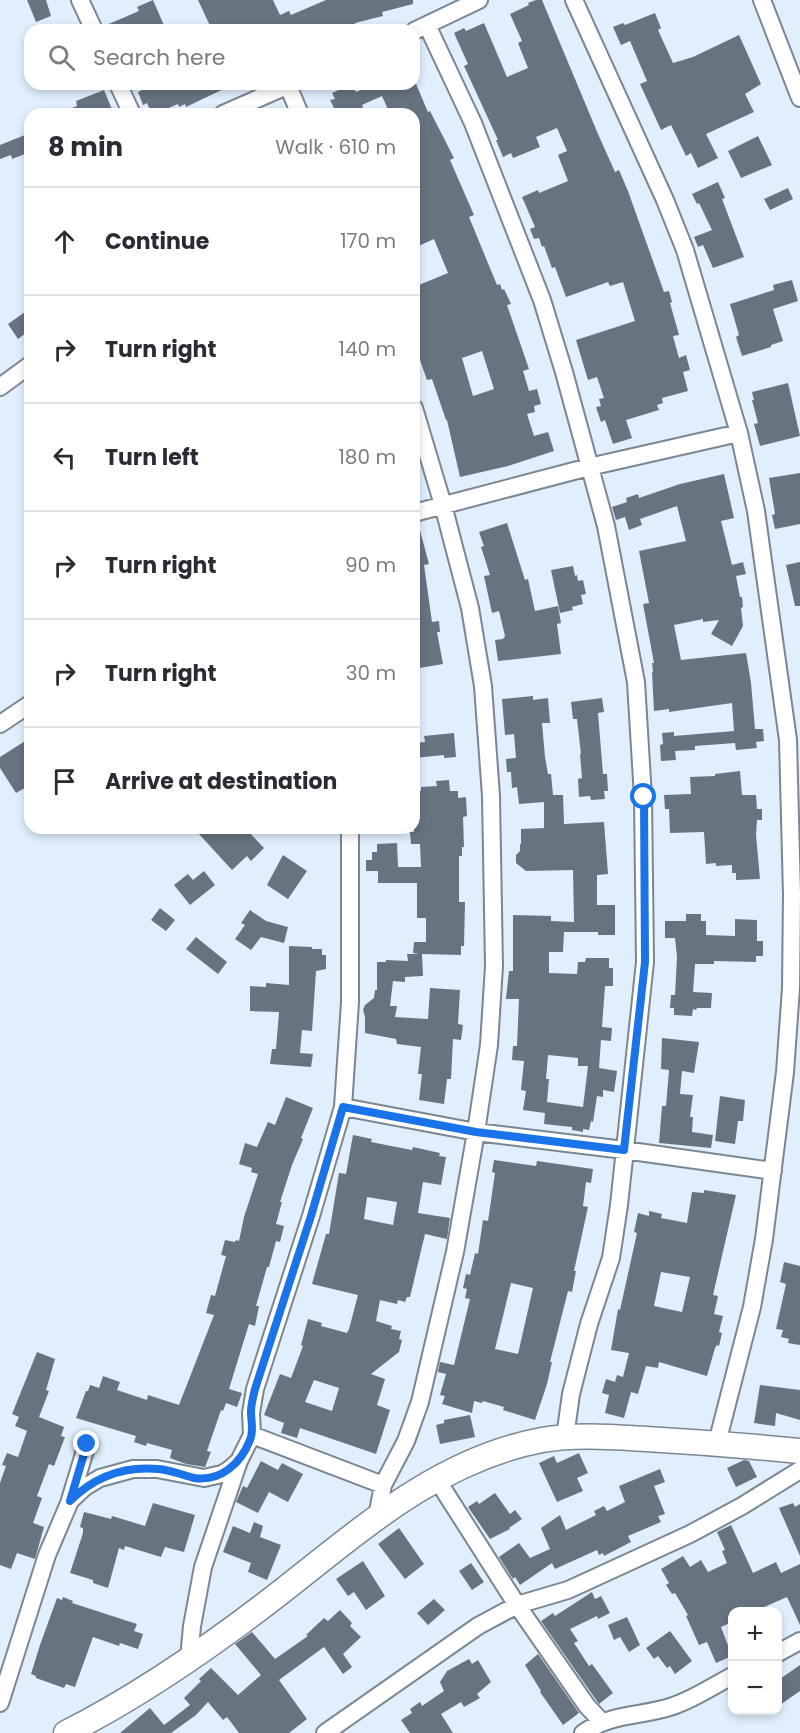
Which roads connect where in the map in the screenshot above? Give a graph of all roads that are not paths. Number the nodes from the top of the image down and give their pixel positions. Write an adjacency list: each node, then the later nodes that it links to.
1 (99, 0): 5 (street)
2 (479, 0): 7 (street)
3 (574, 0): 18 (street)
4 (762, 0): 11 (street)
5 (82, 4): 6 (street)
6 (91, 24)
7 (420, 28): 19 (street)
8 (121, 90): 12 (street)
9 (278, 90): 13 (street)
10 (292, 90): 14 (street)
11 (800, 98)
12 (129, 108)
13 (237, 108)
14 (298, 108)
15 (24, 369): 16 (street)
16 (0, 387)
17 (420, 428): 20 (street)
18 (739, 433): 19 (street); 28 (street)
19 (589, 467): 20 (street); 27 (street)
20 (443, 505): 21 (street); 26 (street)
21 (420, 511)
22 (24, 708): 23 (street)
23 (1, 721)
24 (350, 834): 25 (street)
25 (343, 1107): 26 (street); 29 (street)
26 (476, 1132): 27 (street); 37 (street)
27 (624, 1150): 28 (street); 30 (street)
28 (773, 1172): 31 (street)
29 (252, 1435): 34 (street); 37 (street)
30 (565, 1437): 31 (street); 36 (street)
31 (717, 1443): 33 (street)
32 (87, 1444): 38 (street)
33 (800, 1451)
34 (238, 1461): 38 (street); 43 (street)
35 (800, 1470): 40 (street)
36 (436, 1478): 39 (street); 40 (street)
37 (383, 1485): 39 (street)
38 (70, 1501): 45 (street)
39 (377, 1517): 43 (street)
40 (517, 1605): 46 (street); 47 (street)
41 (800, 1641): 42 (street)
42 (782, 1650)
43 (189, 1659): 48 (street)
44 (728, 1678): 46 (street)
45 (0, 1703)
46 (602, 1722): 49 (street)
47 (329, 1732)
48 (66, 1733)
49 (583, 1733)

